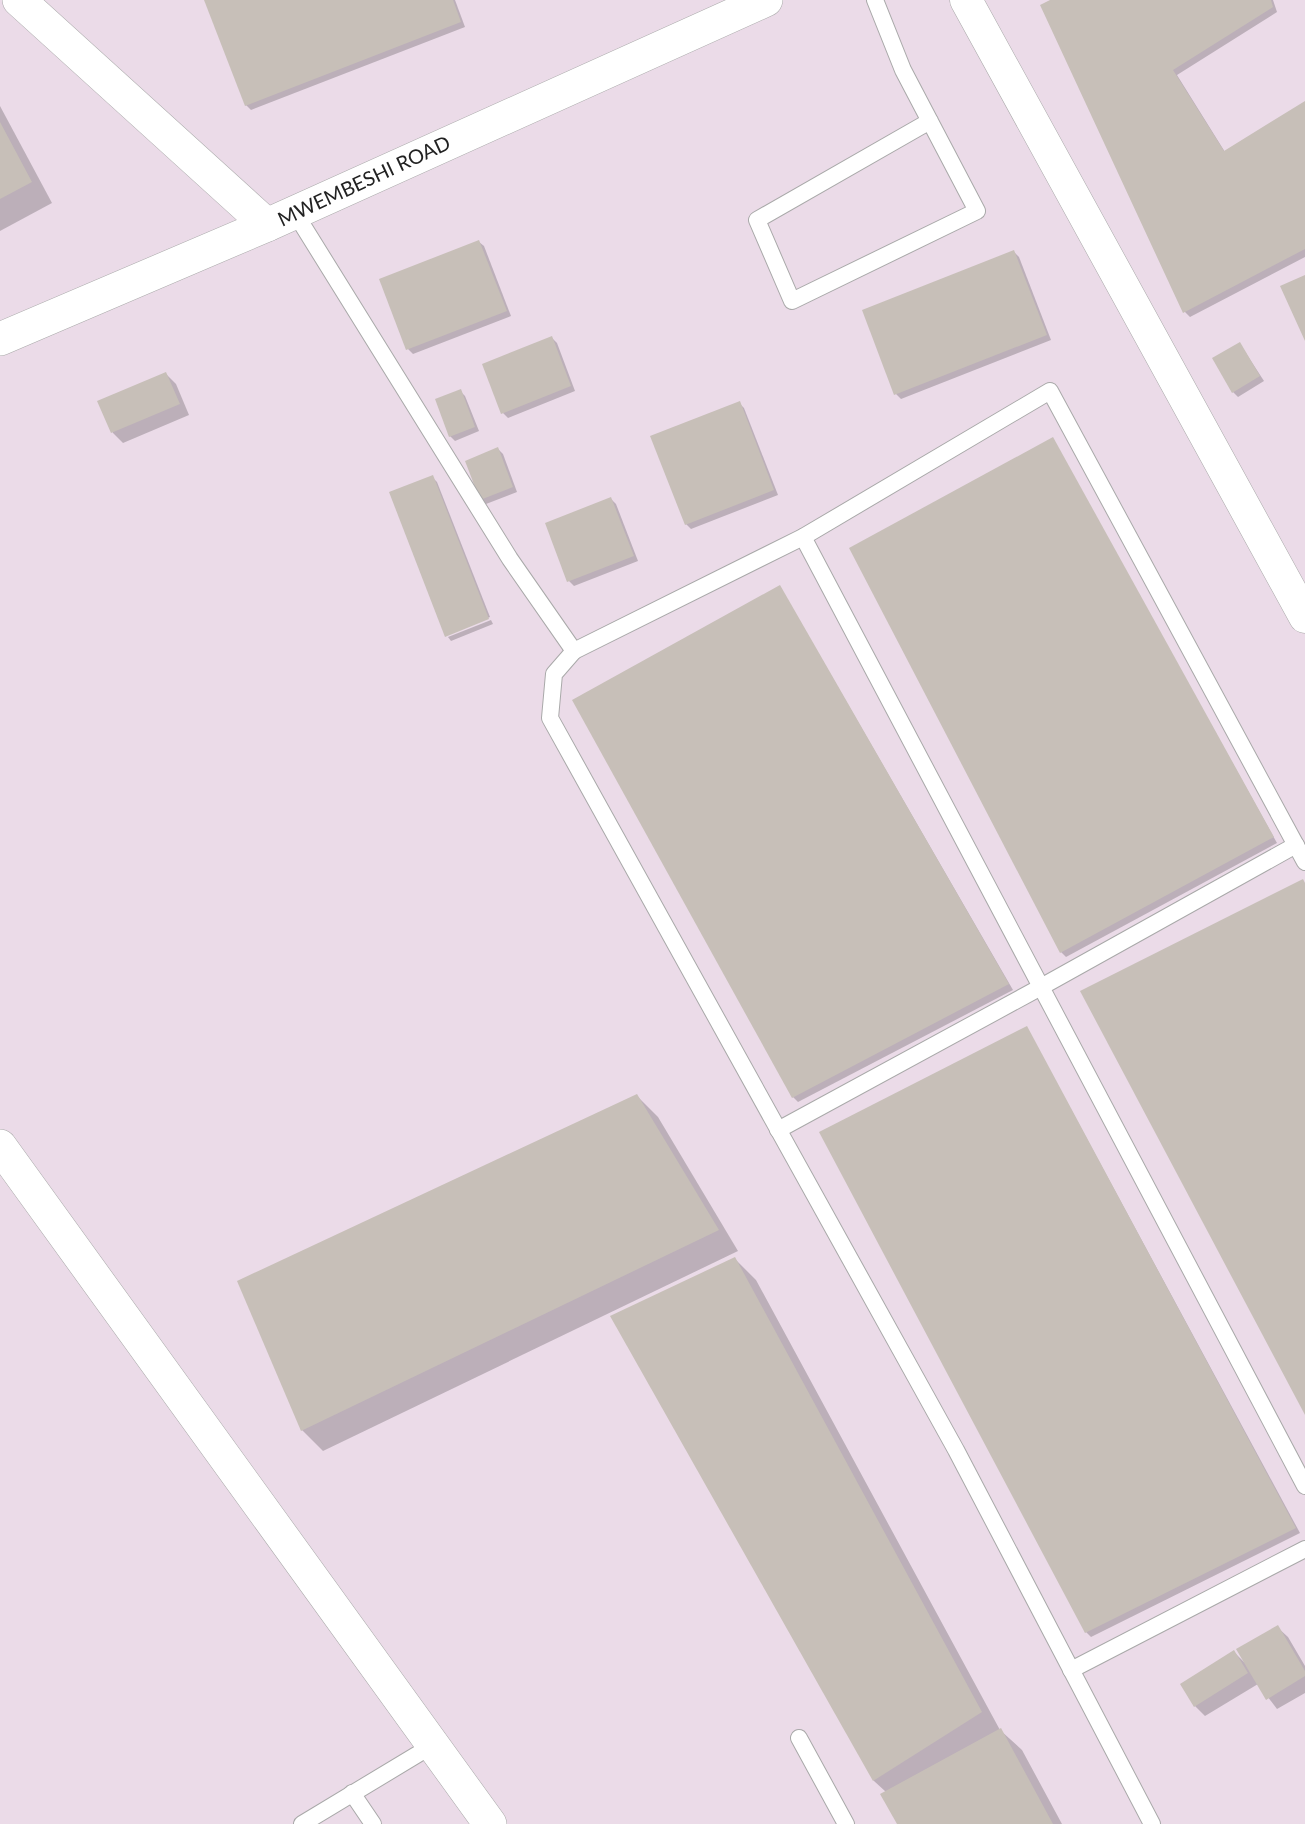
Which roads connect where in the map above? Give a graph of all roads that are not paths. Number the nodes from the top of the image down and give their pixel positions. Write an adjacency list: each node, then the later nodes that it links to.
1 (19, 0): 6 (street, MWEMBESHI ROAD)
2 (766, 0): 6 (street, MWEMBESHI ROAD)
3 (875, 0): 5 (lane)
4 (966, 0): 9 (street)
5 (930, 121): 5 (lane)
6 (281, 219): 7 (street); 10 (lane)
7 (0, 339)
8 (803, 537): 10 (lane); 11 (lane); 13 (lane)
9 (1305, 617)
10 (574, 651): 14 (lane)
11 (1296, 845): 12 (lane); 13 (lane)
12 (1305, 862)
13 (1041, 987): 14 (lane); 16 (lane)
14 (778, 1130): 18 (lane)
15 (0, 1146): 20 (street)
16 (1305, 1486)
17 (1305, 1550): 18 (lane)
18 (1071, 1670): 26 (lane)
19 (799, 1738): 25 (lane)
20 (433, 1745): 21 (lane); 24 (street)
21 (352, 1793): 22 (lane); 23 (lane)
22 (302, 1824)
23 (373, 1824)
24 (490, 1824)
25 (846, 1824)
26 (1152, 1824)

